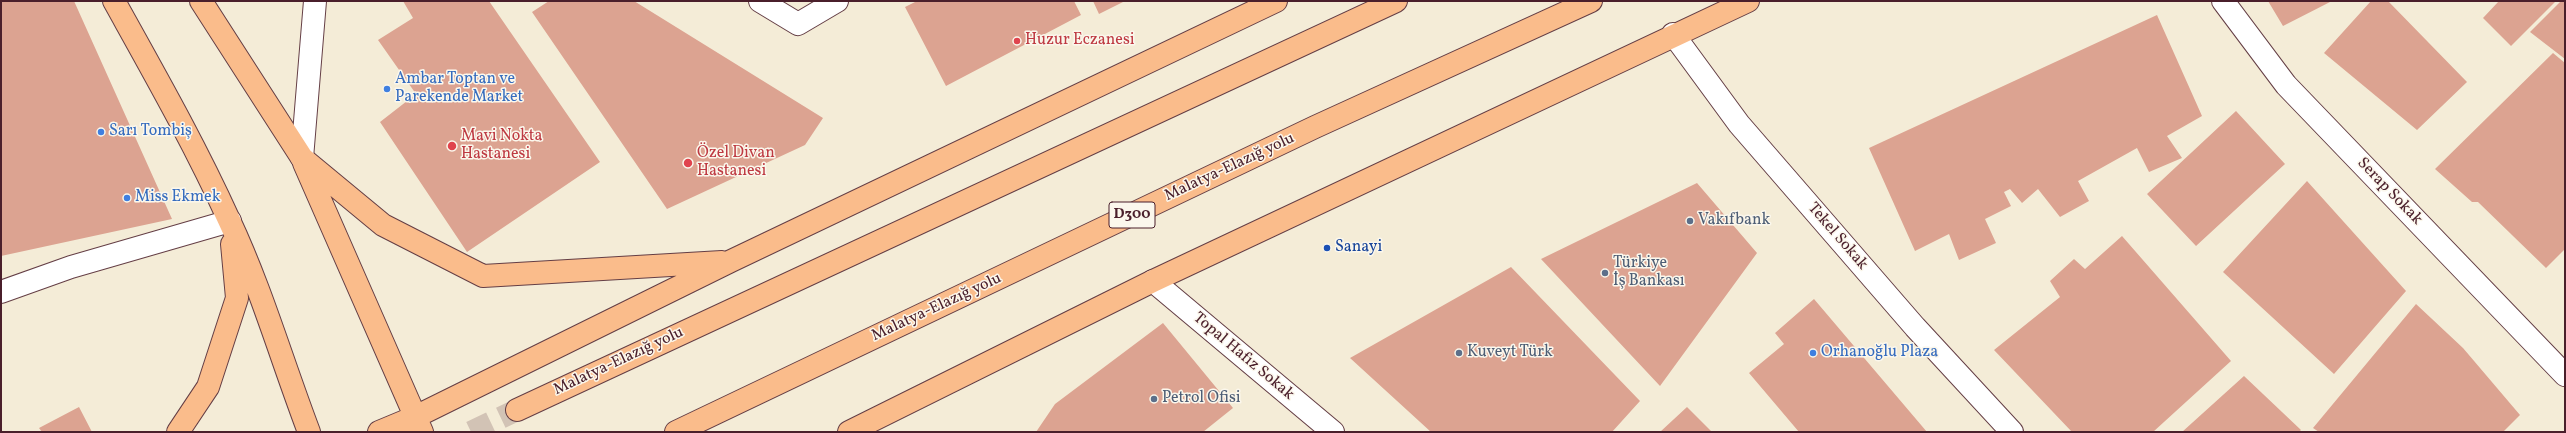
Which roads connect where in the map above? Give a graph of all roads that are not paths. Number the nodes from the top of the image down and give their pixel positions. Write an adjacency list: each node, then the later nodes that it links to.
1 (114, 1): 13 (main road)
2 (201, 1): 12 (main road)
3 (315, 1): 12 (street)
4 (760, 1): 5 (street)
5 (837, 1)
6 (1276, 1): 14 (main road)
7 (1396, 1): 18 (main road, Malatya-Elazığ yolu)
8 (1590, 1): 23 (main road, Malatya-Elazığ yolu / D300)
9 (1748, 1): 11 (main road)
10 (2223, 1): 17 (street, Serap Sokak)
11 (1673, 34): 15 (main road); 26 (street, Tekel Sokak)
12 (302, 158): 14 (main road); 19 (main road)
13 (230, 221): 16 (street); 20 (main road); 21 (main road)
14 (731, 261): 19 (main road)
15 (1152, 281): 24 (main road); 25 (street, Topal Hafız Sokak)
16 (1, 292)
17 (2565, 375)
18 (517, 410)
19 (418, 424): 22 (main road)
20 (178, 432)
21 (309, 432)
22 (379, 432)
23 (676, 432)
24 (849, 432)
25 (1333, 432)
26 (2012, 432)

